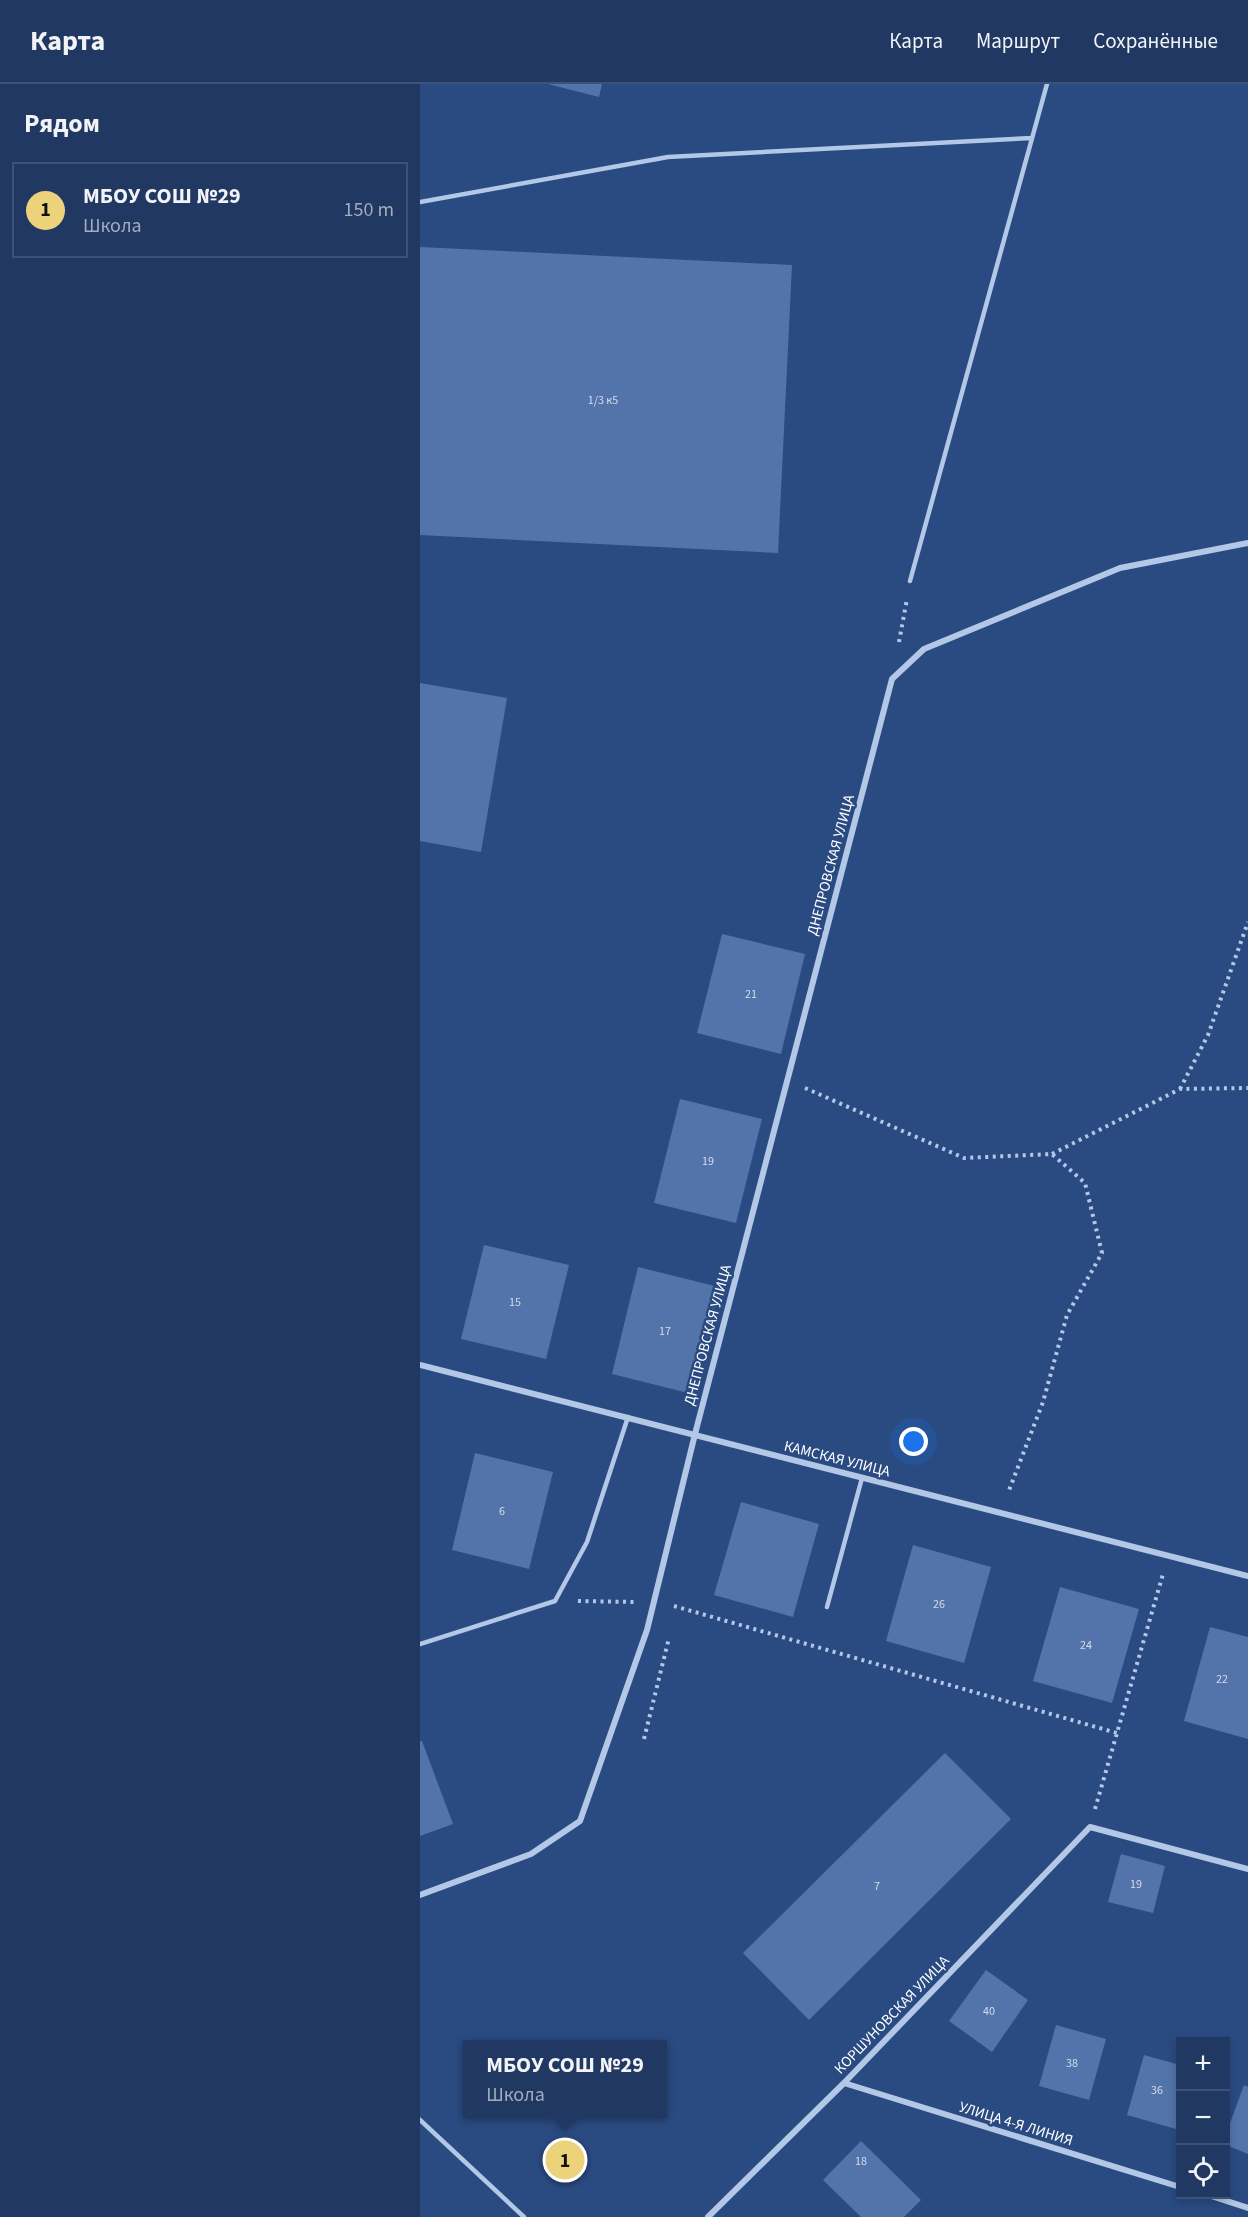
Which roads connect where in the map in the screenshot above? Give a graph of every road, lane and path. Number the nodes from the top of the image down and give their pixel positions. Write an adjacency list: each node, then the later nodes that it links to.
1 (1047, 84): 2 (lane)
2 (1032, 138): 3 (lane); 5 (lane)
3 (420, 202)
4 (1248, 543): 6 (street)
5 (910, 581): 6 (path)
6 (892, 680): 8 (street, ДНЕПРОВСКАЯ УЛИЦА)
7 (1248, 922): 10 (path)
8 (787, 1081): 11 (path); 14 (street, ДНЕПРОВСКАЯ УЛИЦА)
9 (1248, 1088): 10 (path)
10 (1180, 1089): 11 (path)
11 (1052, 1154): 16 (path)
12 (420, 1365): 13 (street, КАМСКАЯ УЛИЦА)
13 (628, 1417): 14 (street, КАМСКАЯ УЛИЦА); 19 (lane)
14 (695, 1434): 15 (street, КАМСКАЯ УЛИЦА); 20 (street, ДНЕПРОВСКАЯ УЛИЦА)
15 (862, 1478): 16 (street, КАМСКАЯ УЛИЦА); 21 (lane)
16 (1000, 1513): 17 (street, КАМСКАЯ УЛИЦА)
17 (1168, 1556): 18 (street, КАМСКАЯ УЛИЦА); 23 (path)
18 (1248, 1576)
19 (555, 1601): 20 (path); 22 (lane)
20 (654, 1602): 23 (path); 26 (street, ДНЕПРОВСКАЯ УЛИЦА)
21 (827, 1606)
22 (420, 1644)
23 (1117, 1733): 24 (path)
24 (1090, 1827): 25 (street); 27 (street, КОРШУНОВСКАЯ УЛИЦА)
25 (1248, 1869)
26 (420, 1895)
27 (843, 2084): 29 (street, УЛИЦА 4-Я ЛИНИЯ); 33 (street, КОРШУНОВСКАЯ УЛИЦА)
28 (420, 2120): 32 (lane)
29 (1176, 2186)
30 (1220, 2199): 31 (street)
31 (1248, 2208)
32 (524, 2217)
33 (708, 2217)

